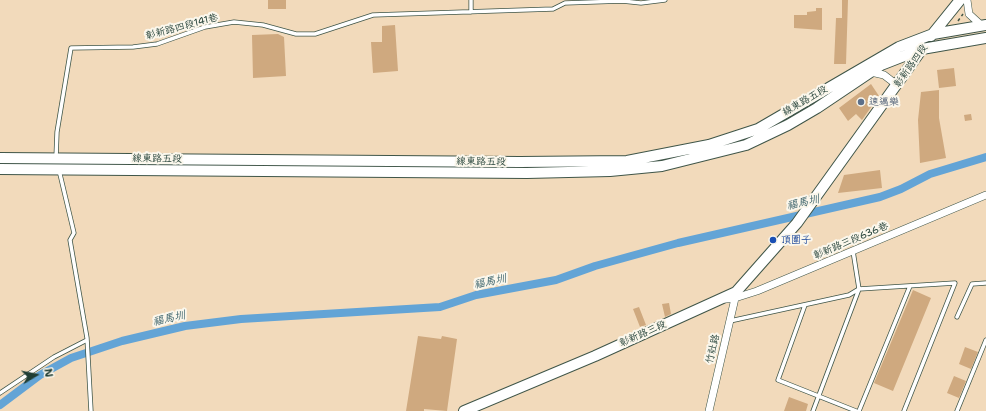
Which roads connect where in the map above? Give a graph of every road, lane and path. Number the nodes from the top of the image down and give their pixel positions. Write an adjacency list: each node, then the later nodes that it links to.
1 (471, 0): 5 (lane)
2 (665, 0): 5 (lane, 彰新路四段141巷)
3 (960, 0): 9 (main road, 彰新路四段)
4 (967, 0): 8 (street)
5 (471, 12): 15 (lane, 彰新路四段141巷)
6 (964, 13): 7 (path)
7 (956, 23)
8 (984, 25): 9 (main road, 線東路五段)
9 (933, 34): 11 (main road, 彰新路四段); 15 (main road, 線東路五段)
10 (986, 38): 11 (main road, 線東路五段)
11 (922, 49): 12 (main road, 線東路五段); 13 (main road, 彰新路四段)
12 (871, 72): 13 (street); 17 (main road, 線東路五段)
13 (897, 86): 19 (main road, 彰新路四段)
14 (0, 158): 15 (main road, 線東路五段)
15 (56, 158): 17 (lane)
16 (0, 170): 17 (main road, 線東路五段)
17 (60, 171): 28 (lane)
18 (986, 195): 20 (street, 彰新路三段636巷)
19 (797, 224): 24 (main road, 彰新路三段)
20 (853, 252): 23 (lane); 24 (street, 彰新路三段636巷)
21 (986, 283): 26 (lane)
22 (910, 286): 23 (lane); 37 (lane); 38 (lane)
23 (859, 289): 25 (lane); 31 (lane)
24 (736, 295): 27 (street, 竹社路); 33 (main road, 彰新路三段)
25 (805, 305): 27 (lane); 31 (lane)
26 (957, 317)
27 (730, 321): 34 (street, 竹社路)
28 (87, 340): 30 (lane); 32 (lane)
29 (986, 340): 39 (lane)
30 (0, 393)
31 (819, 396): 35 (lane); 36 (lane)
32 (91, 411)
33 (464, 411)
34 (709, 411)
35 (813, 411)
36 (856, 411)
37 (859, 411)
38 (904, 411)
39 (957, 411)

